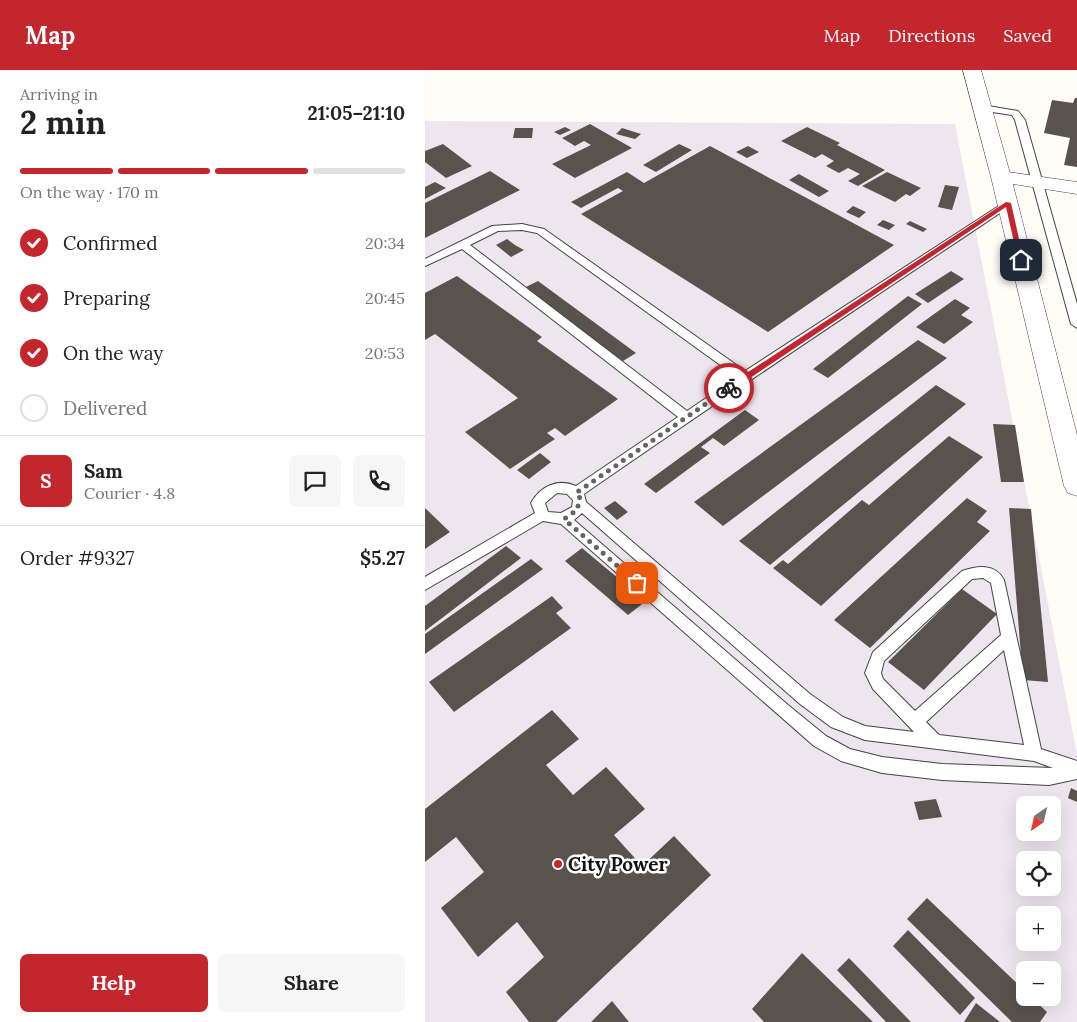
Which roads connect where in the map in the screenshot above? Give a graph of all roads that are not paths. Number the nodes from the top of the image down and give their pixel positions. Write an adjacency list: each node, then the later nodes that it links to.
1 (972, 70): 2 (street)
2 (983, 108): 3 (street); 4 (lane)
3 (1001, 177): 4 (street); 6 (street)
4 (1039, 183): 5 (street); 9 (lane)
5 (1077, 188)
6 (1008, 203): 10 (lane); 12 (street)
7 (463, 244): 8 (lane); 10 (lane); 11 (lane)
8 (425, 263)
9 (1077, 324)
10 (745, 377): 11 (lane)
11 (688, 418): 13 (lane)
12 (1077, 486)
13 (578, 498): 14 (lane); 15 (lane); 19 (lane)
14 (542, 515): 15 (lane); 16 (lane)
15 (564, 519): 21 (lane)
16 (425, 584)
17 (1009, 637): 18 (lane); 18 (lane); 20 (lane)
18 (915, 721): 19 (lane)
19 (936, 743): 20 (lane)
20 (1035, 754): 21 (lane)
21 (1077, 770)

